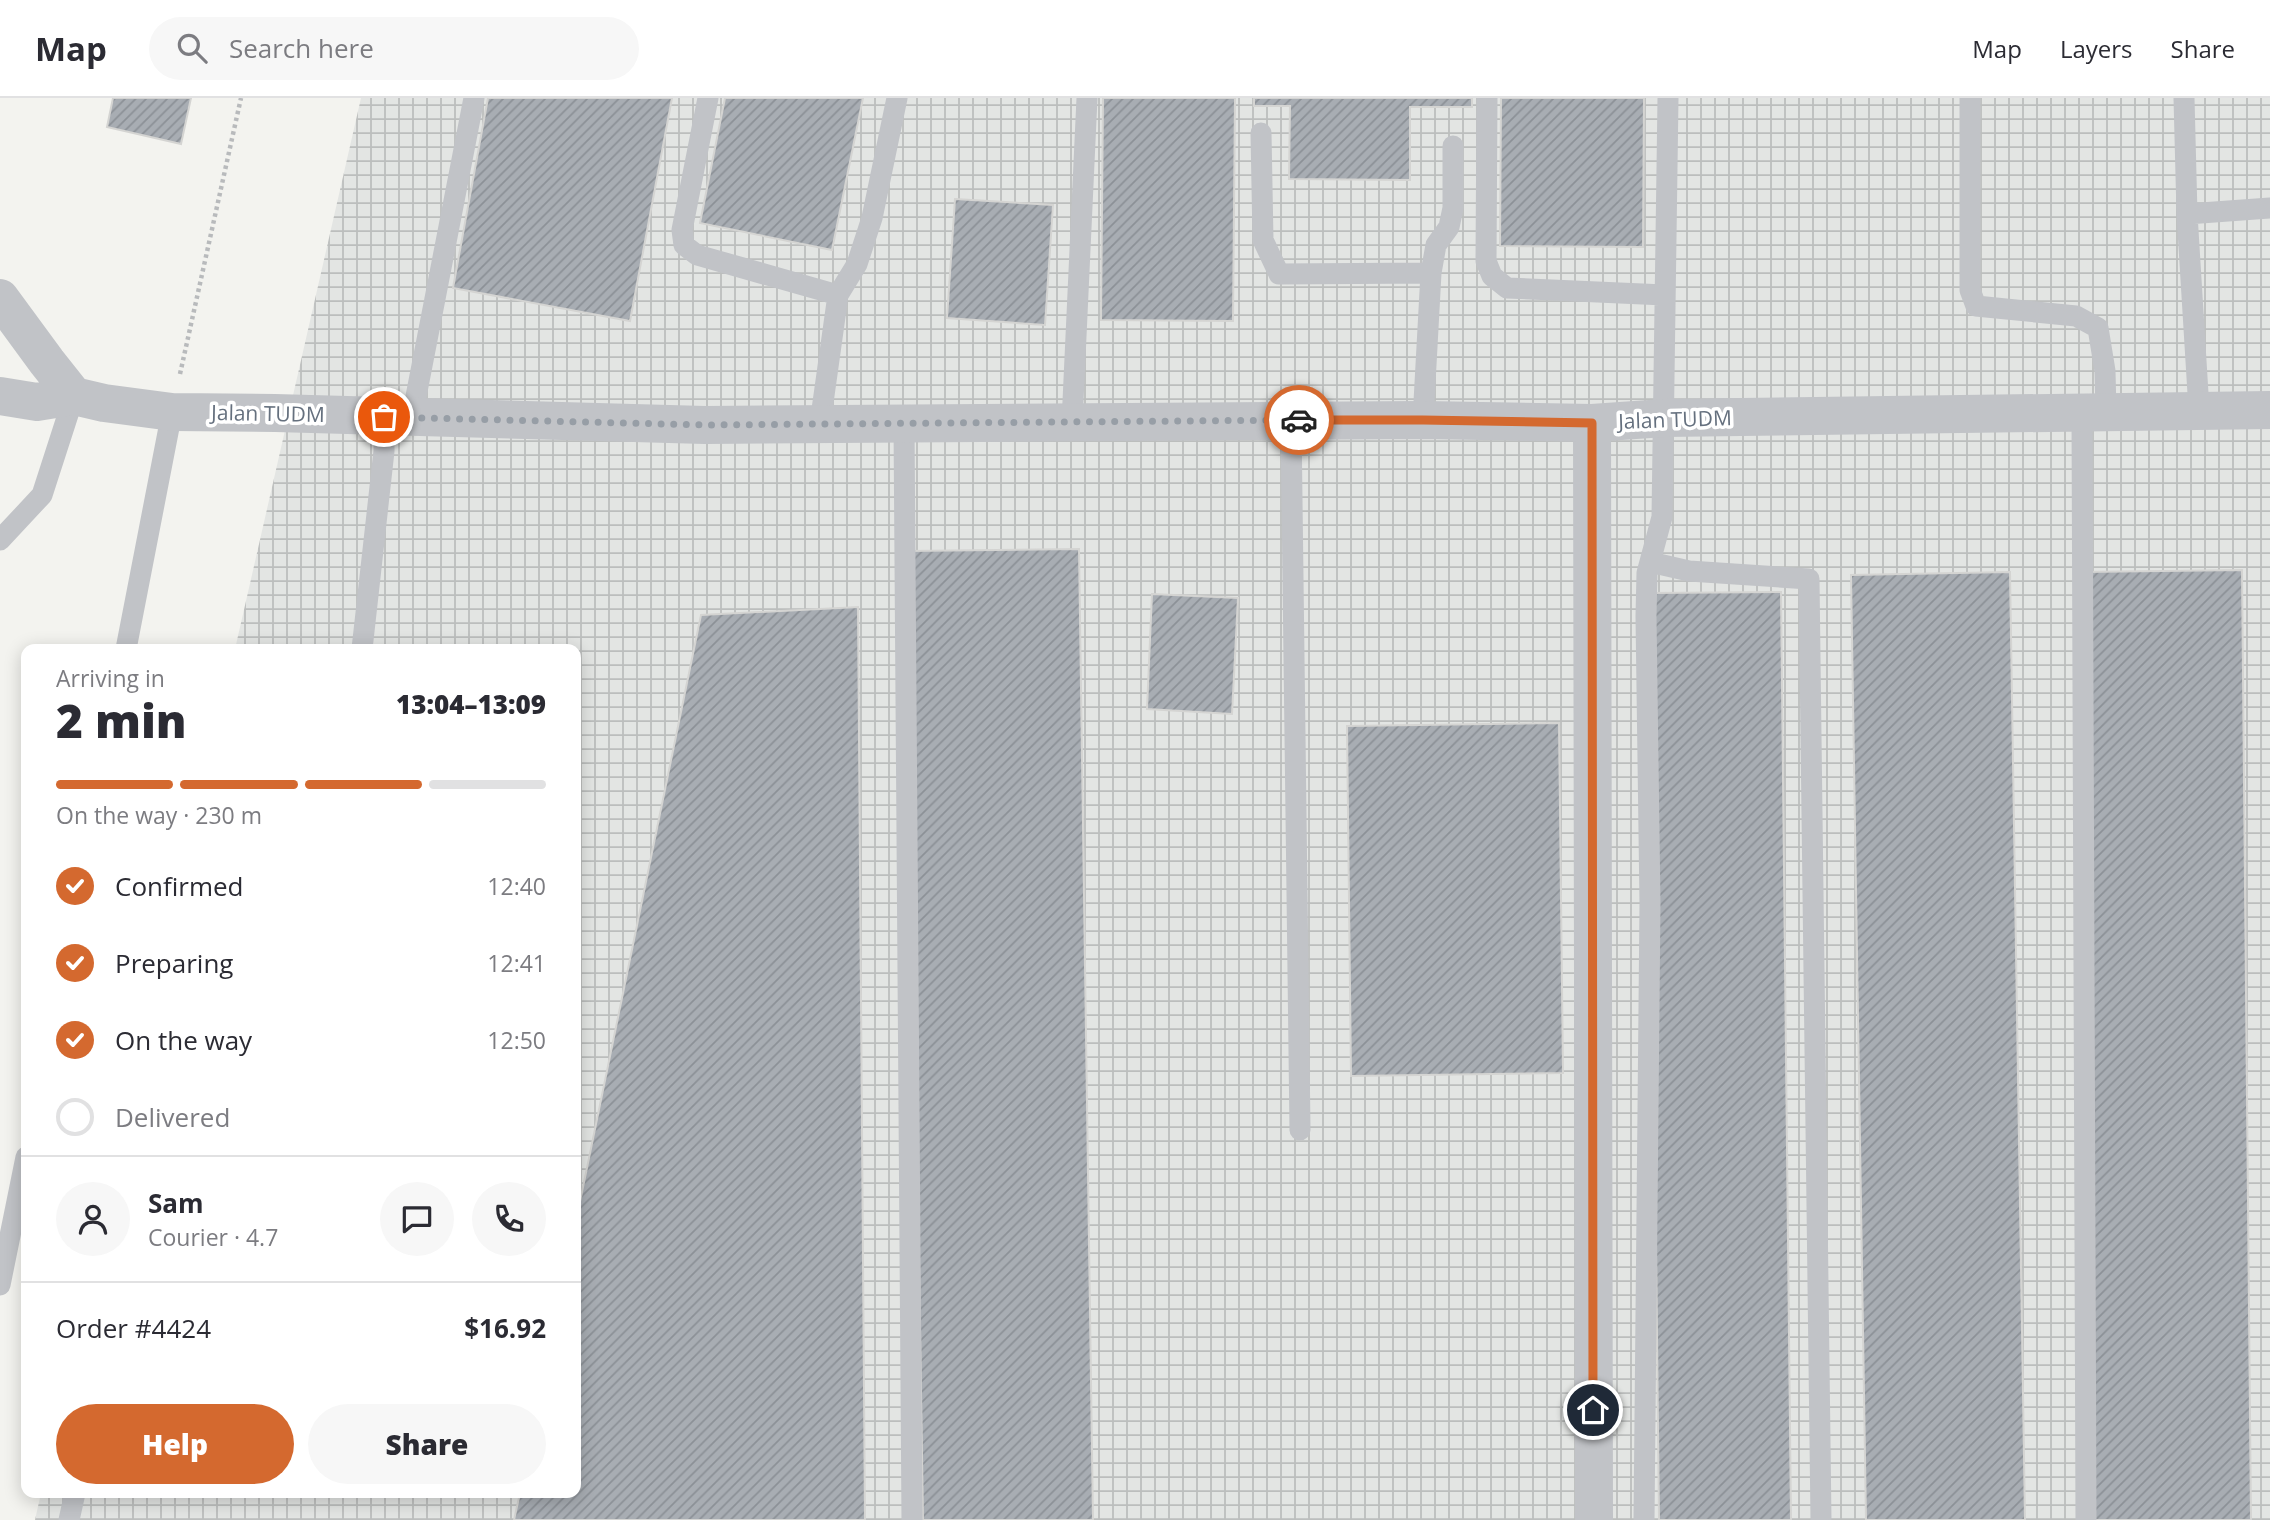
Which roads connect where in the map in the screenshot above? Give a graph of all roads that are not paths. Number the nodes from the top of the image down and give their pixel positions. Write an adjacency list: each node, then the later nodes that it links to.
1 (474, 98): 23 (lane)
2 (708, 98): 14 (lane)
3 (897, 98): 14 (lane)
4 (1087, 98): 27 (lane)
5 (1487, 98): 15 (lane)
6 (1668, 98): 15 (lane)
7 (1970, 98): 22 (lane)
8 (2183, 98): 12 (lane)
9 (1261, 133): 13 (lane)
10 (1453, 146): 13 (lane)
11 (2270, 208): 12 (lane)
12 (2187, 214): 19 (lane)
13 (1431, 273): 25 (lane)
14 (838, 295): 29 (lane)
15 (1665, 295): 24 (lane)
16 (0, 298): 18 (street)
17 (0, 396): 18 (street, Jalan TUDM)
18 (74, 396): 21 (street, Jalan TUDM); 31 (lane)
19 (2199, 410): 20 (street, Jalan TUDM); 22 (street, Jalan TUDM)
20 (2270, 410)
21 (172, 412): 23 (street, Jalan TUDM); 33 (lane)
22 (2094, 413): 24 (street, Jalan TUDM); 45 (lane)
23 (398, 417): 29 (street, Jalan TUDM); 34 (lane)
24 (1664, 418): 28 (street, Jalan TUDM); 32 (lane)
25 (1423, 420): 26 (street, Jalan TUDM); 28 (street, Jalan TUDM)
26 (1291, 421): 27 (street, Jalan TUDM); 35 (lane)
27 (1072, 423): 30 (street, Jalan TUDM)
28 (1592, 423): 42 (street)
29 (820, 424): 30 (street, Jalan TUDM)
30 (904, 424): 41 (lane)
31 (0, 540)
32 (1650, 562): 43 (lane); 44 (lane)
33 (127, 644)
34 (363, 644)
35 (1300, 1130)
36 (21, 1173): 37 (lane)
37 (7, 1218): 38 (lane)
38 (0, 1284)
39 (74, 1498): 40 (lane)
40 (69, 1520)
41 (912, 1520)
42 (1594, 1520)
43 (1644, 1520)
44 (1821, 1520)
45 (2085, 1520)

